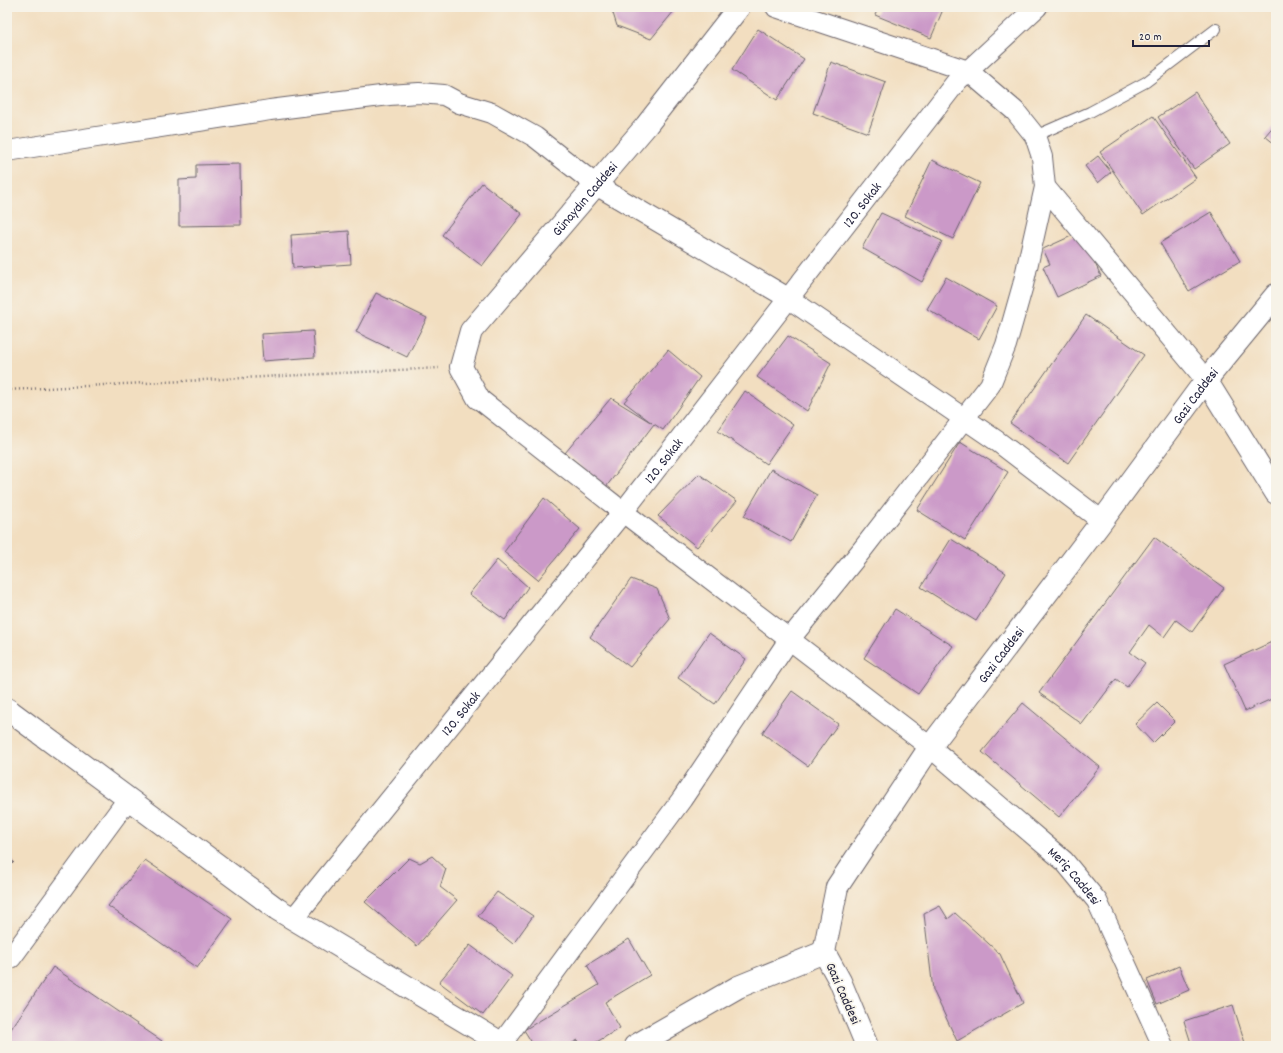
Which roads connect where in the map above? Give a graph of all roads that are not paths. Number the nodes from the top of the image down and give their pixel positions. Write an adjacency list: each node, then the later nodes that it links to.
1 (739, 7): 8 (street, Günaydın Caddesi)
2 (776, 7): 5 (street)
3 (1037, 7): 5 (street, 120. Sokak)
4 (1216, 29): 6 (lane)
5 (968, 71): 6 (street); 11 (street, 120. Sokak)
6 (1035, 136): 9 (street)
7 (7, 151): 8 (street)
8 (596, 185): 11 (street); 13 (street, Günaydın Caddesi)
9 (1045, 187): 12 (street); 14 (street)
10 (1276, 294): 12 (street, Gazi Caddesi)
11 (788, 298): 14 (street); 16 (street, 120. Sokak)
12 (1206, 380): 15 (street); 17 (street, Gazi Caddesi)
13 (478, 398): 16 (street, Meriç Caddesi)
14 (965, 419): 17 (street); 18 (street)
15 (1276, 493)
16 (623, 512): 18 (street, Meriç Caddesi); 22 (street, 120. Sokak)
17 (1102, 521): 20 (street, Gazi Caddesi)
18 (788, 640): 20 (street, Meriç Caddesi); 25 (street)
19 (7, 709): 21 (street)
20 (930, 747): 23 (street, Gazi Caddesi); 28 (street, Meriç Caddesi)
21 (128, 798): 22 (street); 24 (street)
22 (294, 918): 25 (street)
23 (824, 952): 26 (street); 27 (street, Gazi Caddesi)
24 (7, 959)
25 (504, 1045)
26 (635, 1046)
27 (867, 1046)
28 (1163, 1046)

